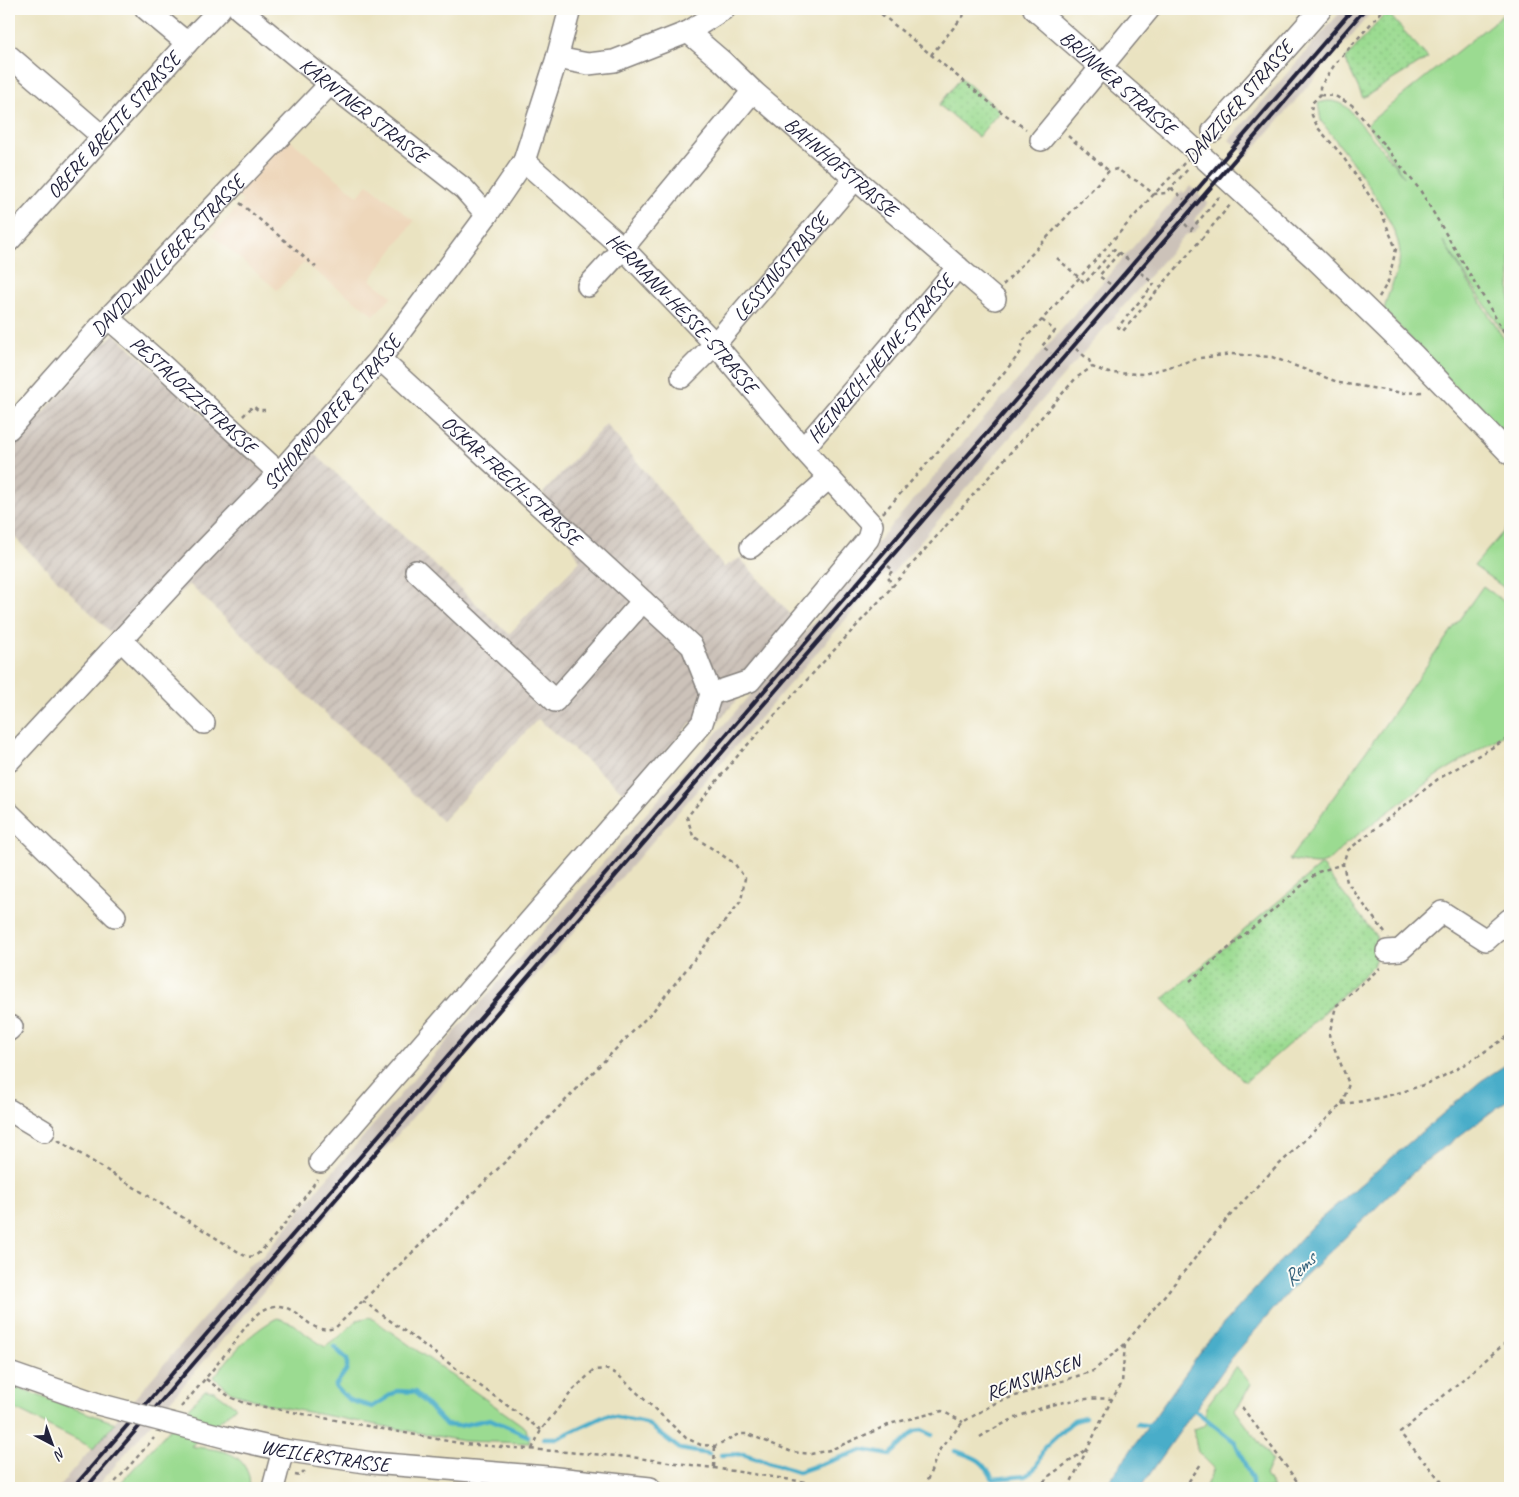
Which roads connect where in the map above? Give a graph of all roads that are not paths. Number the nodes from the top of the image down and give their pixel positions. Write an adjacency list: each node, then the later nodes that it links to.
1 (146, 9): 10 (street)
2 (220, 9): 10 (street, OBERE BREITE STRASSE)
3 (239, 9): 14 (street, KÄRNTNER STRASSE)
4 (570, 9): 12 (street, SCHORNDORFER STRASSE)
5 (724, 9): 9 (street)
6 (1034, 9): 13 (street, BRÜNNER STRASSE)
7 (1149, 9): 13 (street)
8 (1320, 9): 16 (street, DANZIGER STRASSE)
9 (688, 32): 12 (street); 15 (street, BAHNHOFSTRASSE)
10 (186, 43): 18 (street, OBERE BREITE STRASSE)
11 (9, 56): 18 (street)
12 (557, 58): 19 (street, SCHORNDORFER STRASSE)
13 (1100, 68): 17 (street); 33 (street, BRÜNNER STRASSE)
14 (330, 84): 21 (street, KÄRNTNER STRASSE); 27 (street, DAVID-WOLLEBER-STRASSE)
15 (753, 91): 20 (street, BAHNHOFSTRASSE); 23 (street)
16 (1213, 131)
17 (1048, 132)
18 (103, 138): 22 (street, OBERE BREITE STRASSE)
19 (524, 161): 21 (street, SCHORNDORFER STRASSE); 23 (street, HERMANN-HESSE-STRASSE)
20 (856, 178): 24 (street, BAHNHOFSTRASSE); 28 (street, LESSINGSTRASSE)
21 (487, 214): 29 (street, SCHORNDORFER STRASSE)
22 (10, 236)
23 (623, 248): 25 (street); 28 (street, HERMANN-HESSE-STRASSE)
24 (958, 267): 26 (street, BAHNHOFSTRASSE); 32 (street, HEINRICH-HEINE-STRASSE)
25 (588, 286)
26 (993, 298)
27 (108, 318): 31 (street, DAVID-WOLLEBER-STRASSE); 34 (street, PESTALOZZISTRASSE)
28 (714, 344): 30 (street, LESSINGSTRASSE); 32 (street, HERMANN-HESSE-STRASSE)
29 (380, 360): 34 (street, SCHORNDORFER STRASSE); 38 (street, OSKAR-FRECH-STRASSE)
30 (682, 377)
31 (10, 423)
32 (803, 449): 35 (street, HERMANN-HESSE-STRASSE)
33 (1510, 454)
34 (279, 473): 39 (street, SCHORNDORFER STRASSE)
35 (829, 478): 36 (street); 40 (street, HERMANN-HESSE-STRASSE)
36 (751, 547)
37 (416, 571): 38 (street)
38 (643, 601): 40 (street, OSKAR-FRECH-STRASSE)
39 (121, 640): 41 (street); 42 (street, SCHORNDORFER STRASSE)
40 (711, 694): 49 (street)
41 (204, 723)
42 (9, 761)
43 (9, 812): 44 (street)
44 (115, 916)
45 (1510, 919): 46 (street)
46 (1386, 951)
47 (9, 1110): 48 (street)
48 (44, 1131)
49 (320, 1169)
50 (9, 1373): 51 (street, WEILERSTRASSE, bridge)
51 (283, 1450): 52 (street); 53 (street, WEILERSTRASSE)
52 (273, 1488)
53 (650, 1488)

